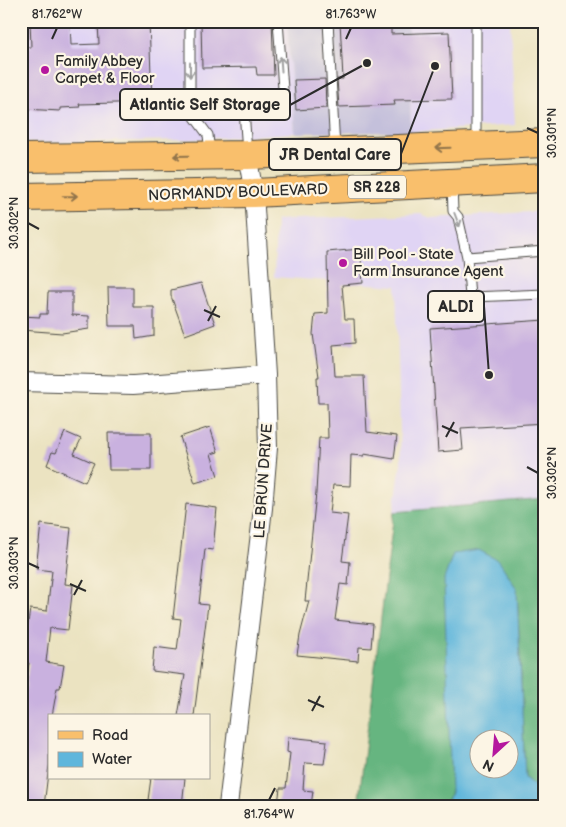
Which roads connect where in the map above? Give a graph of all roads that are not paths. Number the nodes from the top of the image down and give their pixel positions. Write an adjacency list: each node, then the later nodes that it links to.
1 (190, 21): 9 (lane, one-way to 9)
2 (278, 21): 8 (lane, one-way to 2)
3 (328, 21): 7 (lane)
4 (476, 21): 6 (lane)
5 (545, 143): 6 (main road)
6 (476, 146): 7 (main road, one-way to 7)
7 (335, 152): 8 (main road)
8 (247, 155): 9 (main road); 13 (street, LE BRUN DRIVE)
9 (211, 156): 10 (main road, one-way to 10)
10 (21, 158)
11 (545, 178): 12 (main road, NORMANDY BOULEVARD / SR 228)
12 (451, 183): 13 (main road, NORMANDY BOULEVARD / SR 228); 16 (lane, one-way to 16)
13 (254, 192): 14 (main road, NORMANDY BOULEVARD / SR 228, one-way to 13); 18 (street, LE BRUN DRIVE)
14 (21, 197)
15 (545, 251): 16 (lane)
16 (467, 257): 17 (lane)
17 (545, 294)
18 (266, 375): 19 (street); 20 (street, LE BRUN DRIVE)
19 (21, 382)
20 (228, 806)

